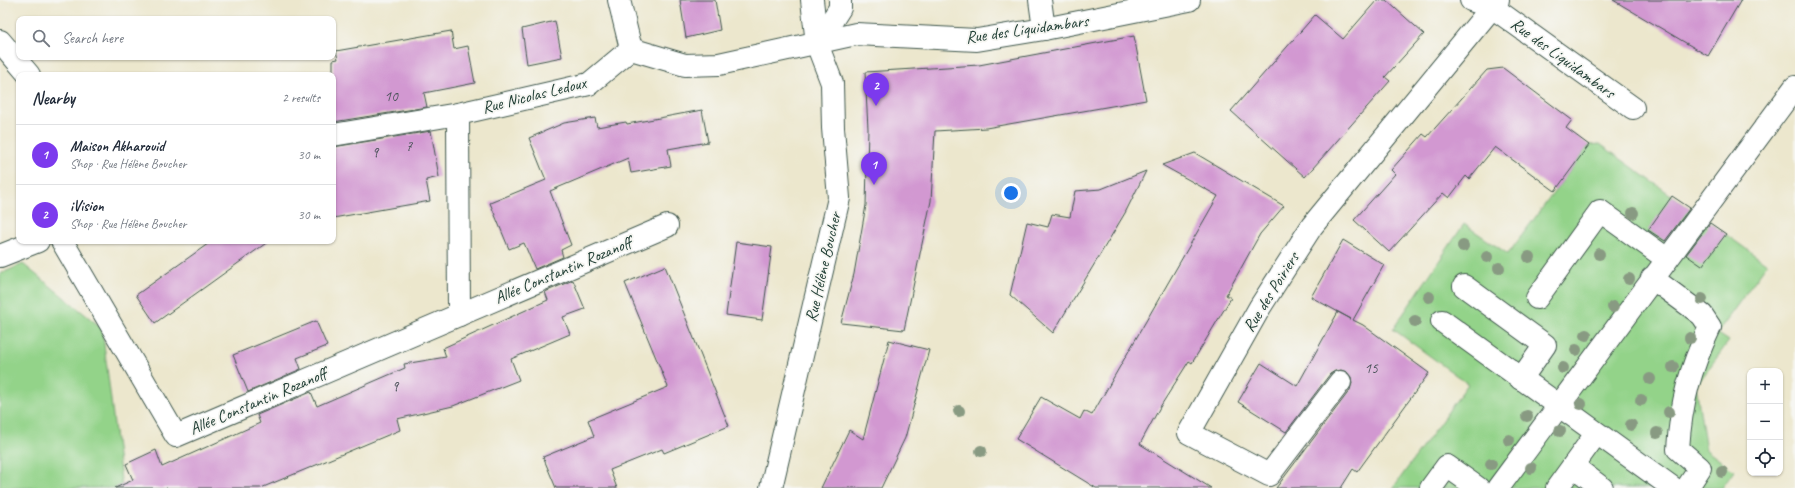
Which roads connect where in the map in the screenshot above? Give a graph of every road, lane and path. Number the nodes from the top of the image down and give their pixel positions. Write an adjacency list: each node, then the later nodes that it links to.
1 (620, 0): 11 (street)
2 (812, 0): 10 (street, Rue Hélène Boucher)
3 (840, 0): 10 (street)
4 (1040, 0): 8 (street)
5 (1189, 0): 8 (street, Rue des Liquidambars)
6 (1471, 0): 7 (street, Rue des Liquidambars)
7 (1495, 4): 16 (street, Rue des Liquidambars); 30 (street, Rue des Poiriers)
8 (1044, 29): 10 (street, Rue des Liquidambars)
9 (0, 41): 13 (street)
10 (817, 44): 11 (street); 34 (street, Rue Hélène Boucher)
11 (631, 49): 17 (street, Rue Nicolas Ledoux)
12 (16, 60): 14 (street)
13 (16, 60)
14 (26, 72)
15 (1795, 87): 23 (street)
16 (1633, 108)
17 (458, 114): 18 (street, Rue Nicolas Ledoux); 27 (street)
18 (336, 134)
19 (667, 226): 27 (street, Allée Constantin Rozanoff)
20 (30, 244): 22 (street)
21 (64, 244): 27 (street, Allée Constantin Rozanoff)
22 (0, 256)
23 (1667, 259): 24 (street); 26 (street)
24 (1652, 278): 31 (street); 41 (street)
25 (1464, 286): 29 (street)
26 (1537, 298)
27 (459, 315)
28 (1442, 321): 29 (street)
29 (1521, 379): 31 (street)
30 (1340, 382)
31 (1558, 406): 32 (street); 37 (street)
32 (1596, 434): 33 (street); 40 (street)
33 (1573, 466): 38 (street); 39 (street)
34 (771, 488)
35 (1432, 488): 36 (street)
36 (1478, 488)
37 (1498, 488)
38 (1557, 488)
39 (1602, 488)
40 (1673, 488)
41 (1687, 488)

